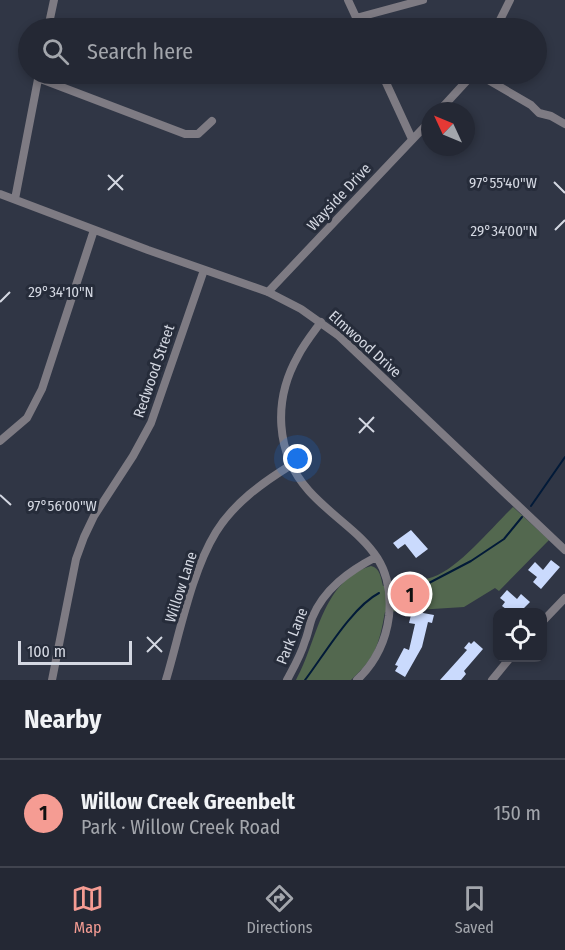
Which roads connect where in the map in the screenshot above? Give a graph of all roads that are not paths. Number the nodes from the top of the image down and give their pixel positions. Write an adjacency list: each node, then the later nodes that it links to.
1 (54, 0): 5 (street)
2 (348, 0): 6 (street)
3 (423, 0): 6 (street)
4 (510, 0): 7 (street)
5 (50, 18)
6 (356, 18)
7 (501, 18)
8 (37, 84): 19 (street)
9 (58, 84): 14 (street)
10 (387, 84): 17 (street)
11 (464, 84): 13 (street)
12 (495, 84): 15 (street)
13 (448, 102)
14 (212, 121)
15 (565, 124)
16 (421, 130): 17 (street, Wayside Drive)
17 (412, 139): 22 (street, Wayside Drive)
18 (0, 194): 19 (street, Elmwood Drive)
19 (15, 199): 20 (street, Elmwood Drive)
20 (94, 230): 21 (street, Elmwood Drive); 24 (street)
21 (204, 270): 22 (street, Elmwood Drive); 32 (street, Redwood Street)
22 (268, 291): 23 (street, Elmwood Drive)
23 (321, 322): 26 (street); 27 (street, Elmwood Drive)
24 (4, 432): 25 (street)
25 (0, 441)
26 (291, 465): 28 (street); 33 (street, Willow Lane)
27 (565, 550)
28 (376, 557): 34 (street, Park Lane); 35 (street)
29 (565, 598): 30 (street)
30 (547, 618)
31 (506, 662): 36 (street)
32 (52, 680)
33 (166, 680)
34 (287, 680)
35 (357, 680)
36 (492, 680)

